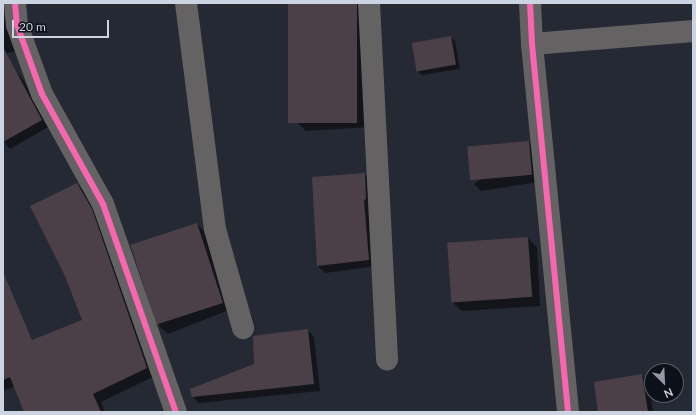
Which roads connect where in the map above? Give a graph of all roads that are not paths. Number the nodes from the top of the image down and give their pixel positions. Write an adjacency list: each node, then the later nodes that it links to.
1 (15, 3): 9 (street)
2 (186, 3): 7 (street)
3 (369, 3): 8 (street)
4 (530, 3): 6 (street)
5 (693, 31): 6 (street)
6 (532, 44): 10 (street)
7 (243, 328)
8 (387, 360)
9 (176, 412)
10 (568, 412)

